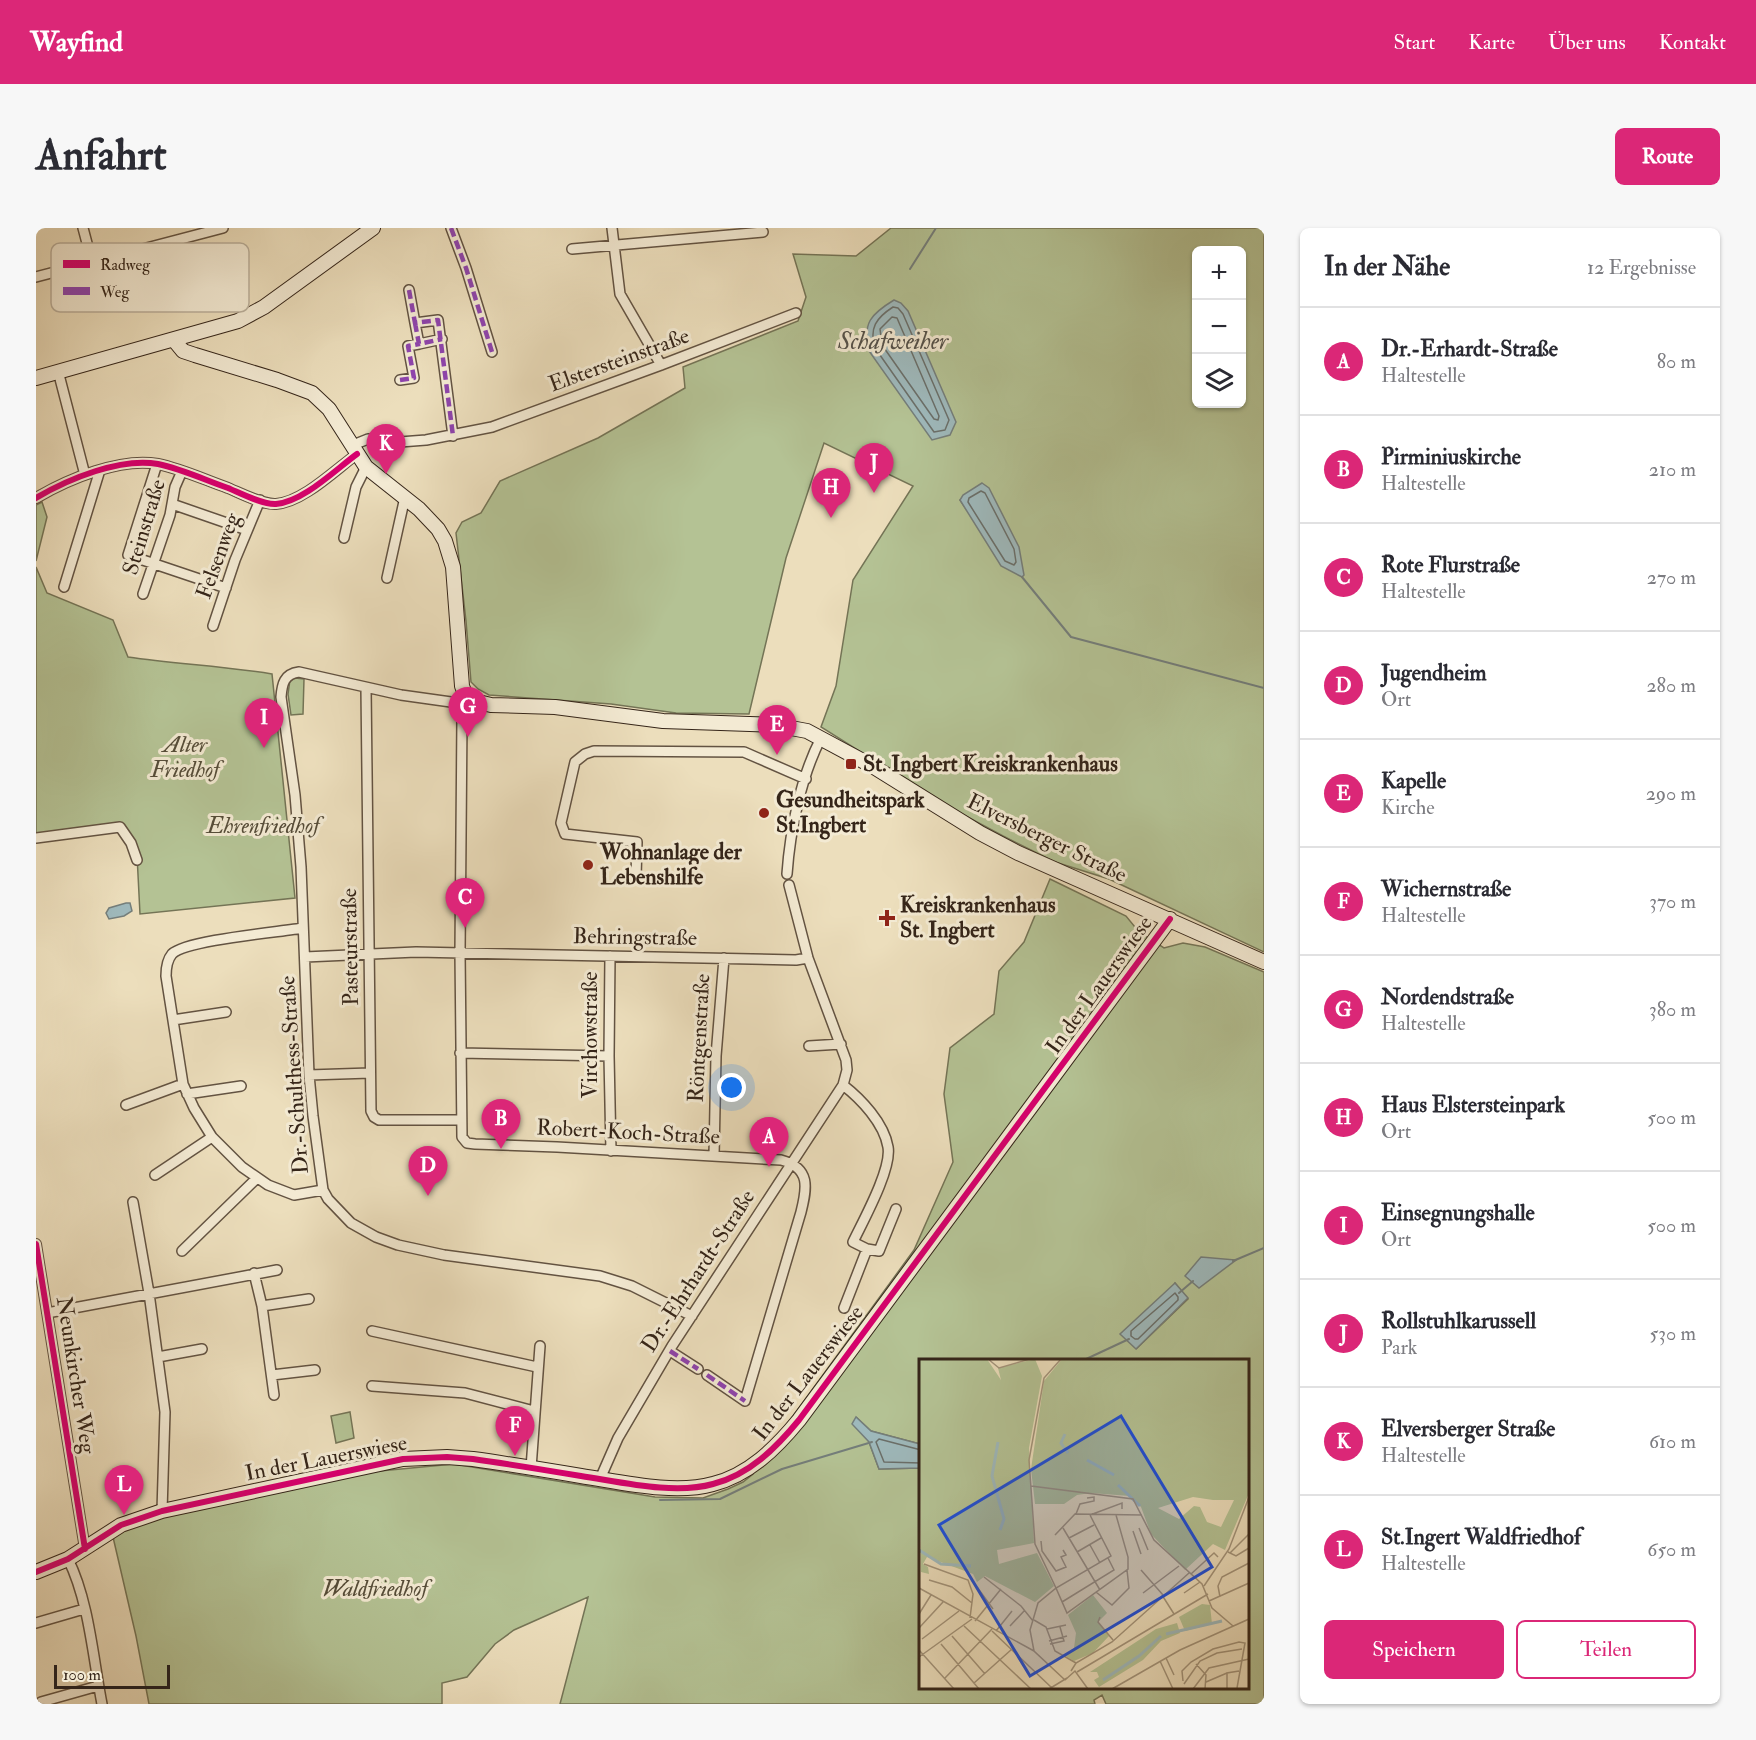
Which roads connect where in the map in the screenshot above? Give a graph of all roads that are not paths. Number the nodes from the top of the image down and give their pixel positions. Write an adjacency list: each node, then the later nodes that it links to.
1 (82, 228): 7 (street)
2 (224, 228): 8 (street)
3 (373, 228): 17 (street)
4 (451, 228): 19 (street)
5 (612, 228): 9 (street)
6 (763, 232): 9 (street)
7 (86, 243)
8 (166, 243)
9 (614, 246): 10 (street); 20 (street)
10 (572, 249)
11 (51, 273): 12 (street)
12 (36, 277)
13 (409, 290): 15 (street)
14 (796, 313): 20 (street, Elstersteinstraße)
15 (415, 323): 16 (street); 18 (street)
16 (442, 339): 18 (street); 24 (street)
17 (174, 340): 21 (street); 25 (street)
18 (419, 344): 23 (street)
19 (492, 352)
20 (661, 365): 24 (street, Elstersteinstraße)
21 (58, 371): 22 (street); 30 (street)
22 (36, 378)
23 (400, 380)
24 (453, 436): 25 (street, Elstersteinstraße)
25 (355, 449): 27 (street); 33 (street)
26 (157, 464): 28 (street); 29 (street); 37 (street)
27 (366, 467): 31 (street); 36 (street)
28 (100, 470): 30 (street); 39 (street)
29 (182, 471): 33 (street); 34 (street, Steinstraße)
30 (85, 475): 32 (street)
31 (405, 497): 38 (street); 44 (street)
32 (36, 498)
33 (260, 500): 35 (street, Felsenweg)
34 (172, 504): 35 (street); 37 (street, Steinstraße)
35 (247, 530): 40 (street, Felsenweg)
36 (344, 538)
37 (154, 565): 40 (street); 41 (street, Steinstraße)
38 (387, 578)
39 (64, 587)
40 (226, 588): 42 (street, Felsenweg)
41 (143, 594)
42 (213, 626)
43 (366, 688): 44 (street); 53 (street, Dr.-Schulthess-Straße); 54 (street, Pasteurstraße)
44 (470, 700): 45 (street, Elversberger Straße); 55 (street)
45 (821, 738): 46 (street); 52 (street, Elversberger Straße)
46 (806, 779): 49 (street); 50 (street)
47 (36, 838): 48 (street)
48 (137, 860)
49 (787, 874)
50 (671, 880)
51 (789, 885): 59 (street)
52 (1170, 919): 60 (street, Elversberger Straße); 109 (street, In der Lauerswiese)
53 (303, 928): 57 (street, Dr.-Schulthess-Straße); 62 (street)
54 (370, 953): 55 (street, Behringstraße); 57 (street, Behringstraße); 67 (street, Pasteurstraße)
55 (460, 954): 56 (street, Behringstraße); 65 (street)
56 (610, 956): 58 (street, Behringstraße); 66 (street, Virchowstraße)
57 (305, 957): 68 (street, Dr.-Schulthess-Straße)
58 (724, 958): 59 (street, Behringstraße); 77 (street, Röntgenstraße)
59 (808, 958): 63 (street)
60 (1264, 962)
61 (226, 1012): 62 (street)
62 (173, 1020): 69 (street)
63 (841, 1044): 64 (street); 70 (street)
64 (809, 1046)
65 (460, 1053): 66 (street); 74 (street)
66 (609, 1056): 76 (street, Virchowstraße)
67 (370, 1073): 68 (street); 74 (street, Pasteurstraße)
68 (309, 1075): 81 (street, Dr.-Schulthess-Straße)
69 (183, 1084): 72 (street); 73 (street)
70 (843, 1085): 78 (street, Dr.-Ehrhardt-Straße); 85 (street)
71 (241, 1086): 72 (street)
72 (187, 1094): 75 (street)
73 (126, 1105)
74 (461, 1120): 76 (street, Robert-Koch-Straße)
75 (212, 1137): 79 (street); 80 (street)
76 (611, 1151): 77 (street, Robert-Koch-Straße)
77 (714, 1156): 78 (street, Robert-Koch-Straße)
78 (790, 1164): 94 (street, Dr.-Ehrhardt-Straße); 104 (street)
79 (155, 1175)
80 (257, 1178): 81 (street); 86 (street)
81 (323, 1190): 94 (street, Dr.-Schulthess-Straße)
82 (133, 1202): 89 (street)
83 (896, 1209): 85 (street)
84 (36, 1244): 93 (street, Neunkircher Weg)
85 (867, 1249): 92 (street)
86 (182, 1251)
87 (277, 1270): 88 (street)
88 (254, 1273): 89 (street); 91 (street)
89 (149, 1293): 93 (street); 99 (street)
90 (309, 1299): 91 (street)
91 (262, 1306): 103 (street)
92 (844, 1308)
93 (43, 1310): 111 (street, Neunkircher Weg)
94 (692, 1316): 98 (street, Dr.-Ehrhardt-Straße)
95 (372, 1331): 100 (street)
96 (540, 1346): 100 (street)
97 (202, 1349): 99 (street)
98 (670, 1351): 101 (street); 109 (street, Dr.-Ehrhardt-Straße)
99 (158, 1357): 110 (street)
100 (537, 1367): 107 (street)
101 (699, 1369)
102 (315, 1370): 103 (street)
103 (272, 1375): 106 (street)
104 (707, 1375)
105 (372, 1386): 107 (street)
106 (274, 1395)
107 (534, 1411): 108 (street)
108 (531, 1468): 109 (street, In der Lauerswiese); 110 (street, In der Lauerswiese)
109 (600, 1479)
110 (162, 1511): 111 (street, In der Lauerswiese)
111 (85, 1549): 112 (street, In der Lauerswiese)
112 (68, 1559): 113 (street, In der Lauerswiese); 114 (street)
113 (36, 1572)
114 (84, 1610): 115 (street); 116 (street)
115 (36, 1623)
116 (98, 1686): 117 (street); 118 (street)
117 (41, 1702)
118 (102, 1704)

